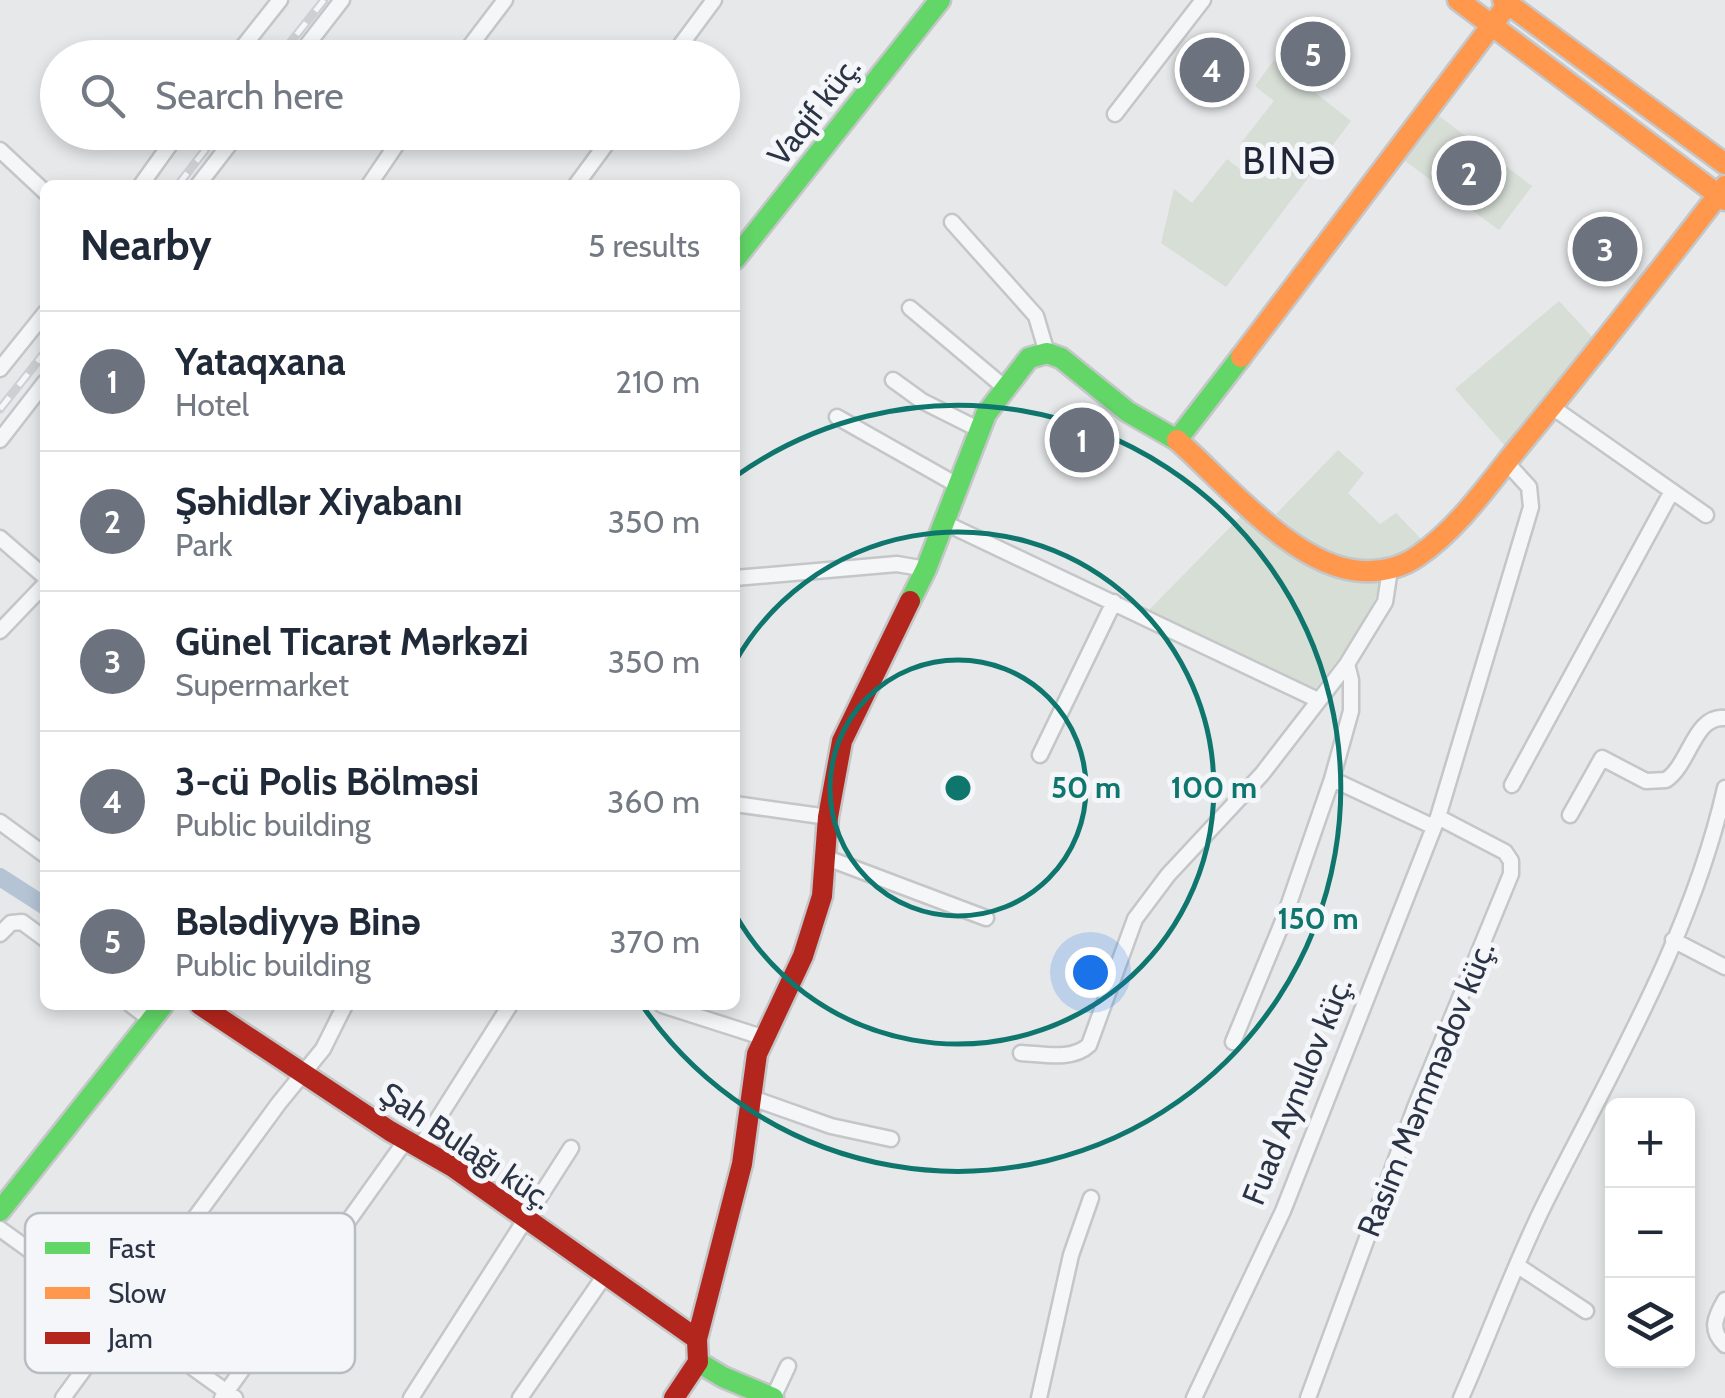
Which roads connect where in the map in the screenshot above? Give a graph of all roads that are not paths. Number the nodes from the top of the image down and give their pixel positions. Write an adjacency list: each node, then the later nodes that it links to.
1 (280, 0): 10 (street)
2 (342, 0): 11 (street)
3 (505, 0): 12 (street)
4 (714, 0): 13 (street)
5 (940, 0): 28 (street, Vaqif küç.)
6 (1203, 0): 14 (street)
7 (1458, 0): 9 (street)
8 (1501, 1): 9 (street); 20 (street)
9 (1484, 19): 26 (street); 40 (street)
10 (248, 40)
11 (314, 40)
12 (475, 40)
13 (685, 40)
14 (1115, 114)
15 (0, 150): 25 (street)
16 (166, 150): 21 (street)
17 (224, 150): 22 (street)
18 (393, 150): 23 (street)
19 (602, 150): 24 (street)
20 (1725, 164)
21 (145, 180)
22 (202, 180)
23 (372, 180)
24 (580, 180)
25 (40, 187)
26 (1723, 193): 36 (street)
27 (952, 222): 31 (street)
28 (740, 254)
29 (910, 308): 34 (street)
30 (40, 319): 32 (street)
31 (1047, 353): 34 (street); 40 (street)
32 (0, 369)
33 (893, 380): 38 (street)
34 (1004, 386): 38 (street)
35 (40, 388): 39 (street)
36 (1552, 408): 41 (street); 43 (street)
37 (837, 417): 42 (street)
38 (978, 429): 42 (street)
39 (0, 440)
40 (1177, 440): 48 (street)
41 (1506, 463): 48 (street); 65 (street, Fuad Aynulov küç.)
42 (957, 485): 45 (street)
43 (1672, 491): 44 (street); 59 (street)
44 (1706, 516)
45 (945, 522): 47 (street); 52 (street)
46 (0, 538): 49 (street)
47 (926, 569): 50 (street); 63 (street)
48 (1390, 570): 54 (street)
49 (40, 576)
50 (740, 578)
51 (40, 587): 53 (street)
52 (1114, 602): 55 (street); 57 (street)
53 (0, 631)
54 (1346, 664): 55 (street); 58 (street)
55 (1318, 700): 80 (street)
56 (1725, 718): 62 (street)
57 (1040, 754)
58 (1332, 779): 65 (street, Rasim Məmmədov küç.); 79 (street)
59 (1512, 785)
60 (1725, 788): 71 (street)
61 (740, 805): 63 (street)
62 (1570, 814)
63 (828, 817): 67 (street)
64 (0, 822): 66 (street)
65 (1436, 822): 111 (street, Fuad Aynulov küç.); 112 (street, Rasim Məmmədov küç.)
66 (40, 851)
67 (827, 858): 68 (street); 78 (street)
68 (986, 918)
69 (0, 934): 70 (street)
70 (40, 935)
71 (1672, 940): 72 (street); 93 (street)
72 (1725, 967)
73 (207, 1010): 81 (street, Şah Bulağı küç.)
74 (342, 1010): 81 (street)
75 (507, 1010): 84 (street)
76 (678, 1010): 78 (street)
77 (157, 1013): 87 (street)
78 (762, 1037): 82 (street)
79 (1234, 1042)
80 (1022, 1053)
81 (303, 1074): 84 (street, Şah Bulağı küç.); 88 (street)
82 (752, 1098): 83 (street); 97 (street)
83 (891, 1139)
84 (413, 1144): 89 (street, Şah Bulağı küç.); 90 (street)
85 (571, 1148): 89 (street)
86 (1091, 1198): 110 (street)
87 (0, 1211)
88 (201, 1213)
89 (526, 1220): 94 (street, Şah Bulağı küç.); 106 (street)
90 (355, 1223)
91 (0, 1229): 92 (street)
92 (25, 1248)
93 (1518, 1266): 96 (street); 113 (street)
94 (605, 1275): 97 (street, Şah Bulağı küç.); 107 (street)
95 (1725, 1300): 98 (street)
96 (1586, 1310)
97 (697, 1340): 99 (street)
98 (1725, 1346)
99 (698, 1362): 108 (street); 109 (street)
100 (788, 1366): 109 (street)
101 (82, 1373): 105 (street)
102 (195, 1373): 104 (street)
103 (244, 1373): 104 (street)
104 (227, 1396)
105 (63, 1398)
106 (411, 1398)
107 (520, 1398)
108 (674, 1398)
109 (773, 1398)
110 (1039, 1398)
111 (1194, 1398)
112 (1308, 1398)
113 (1461, 1398)

